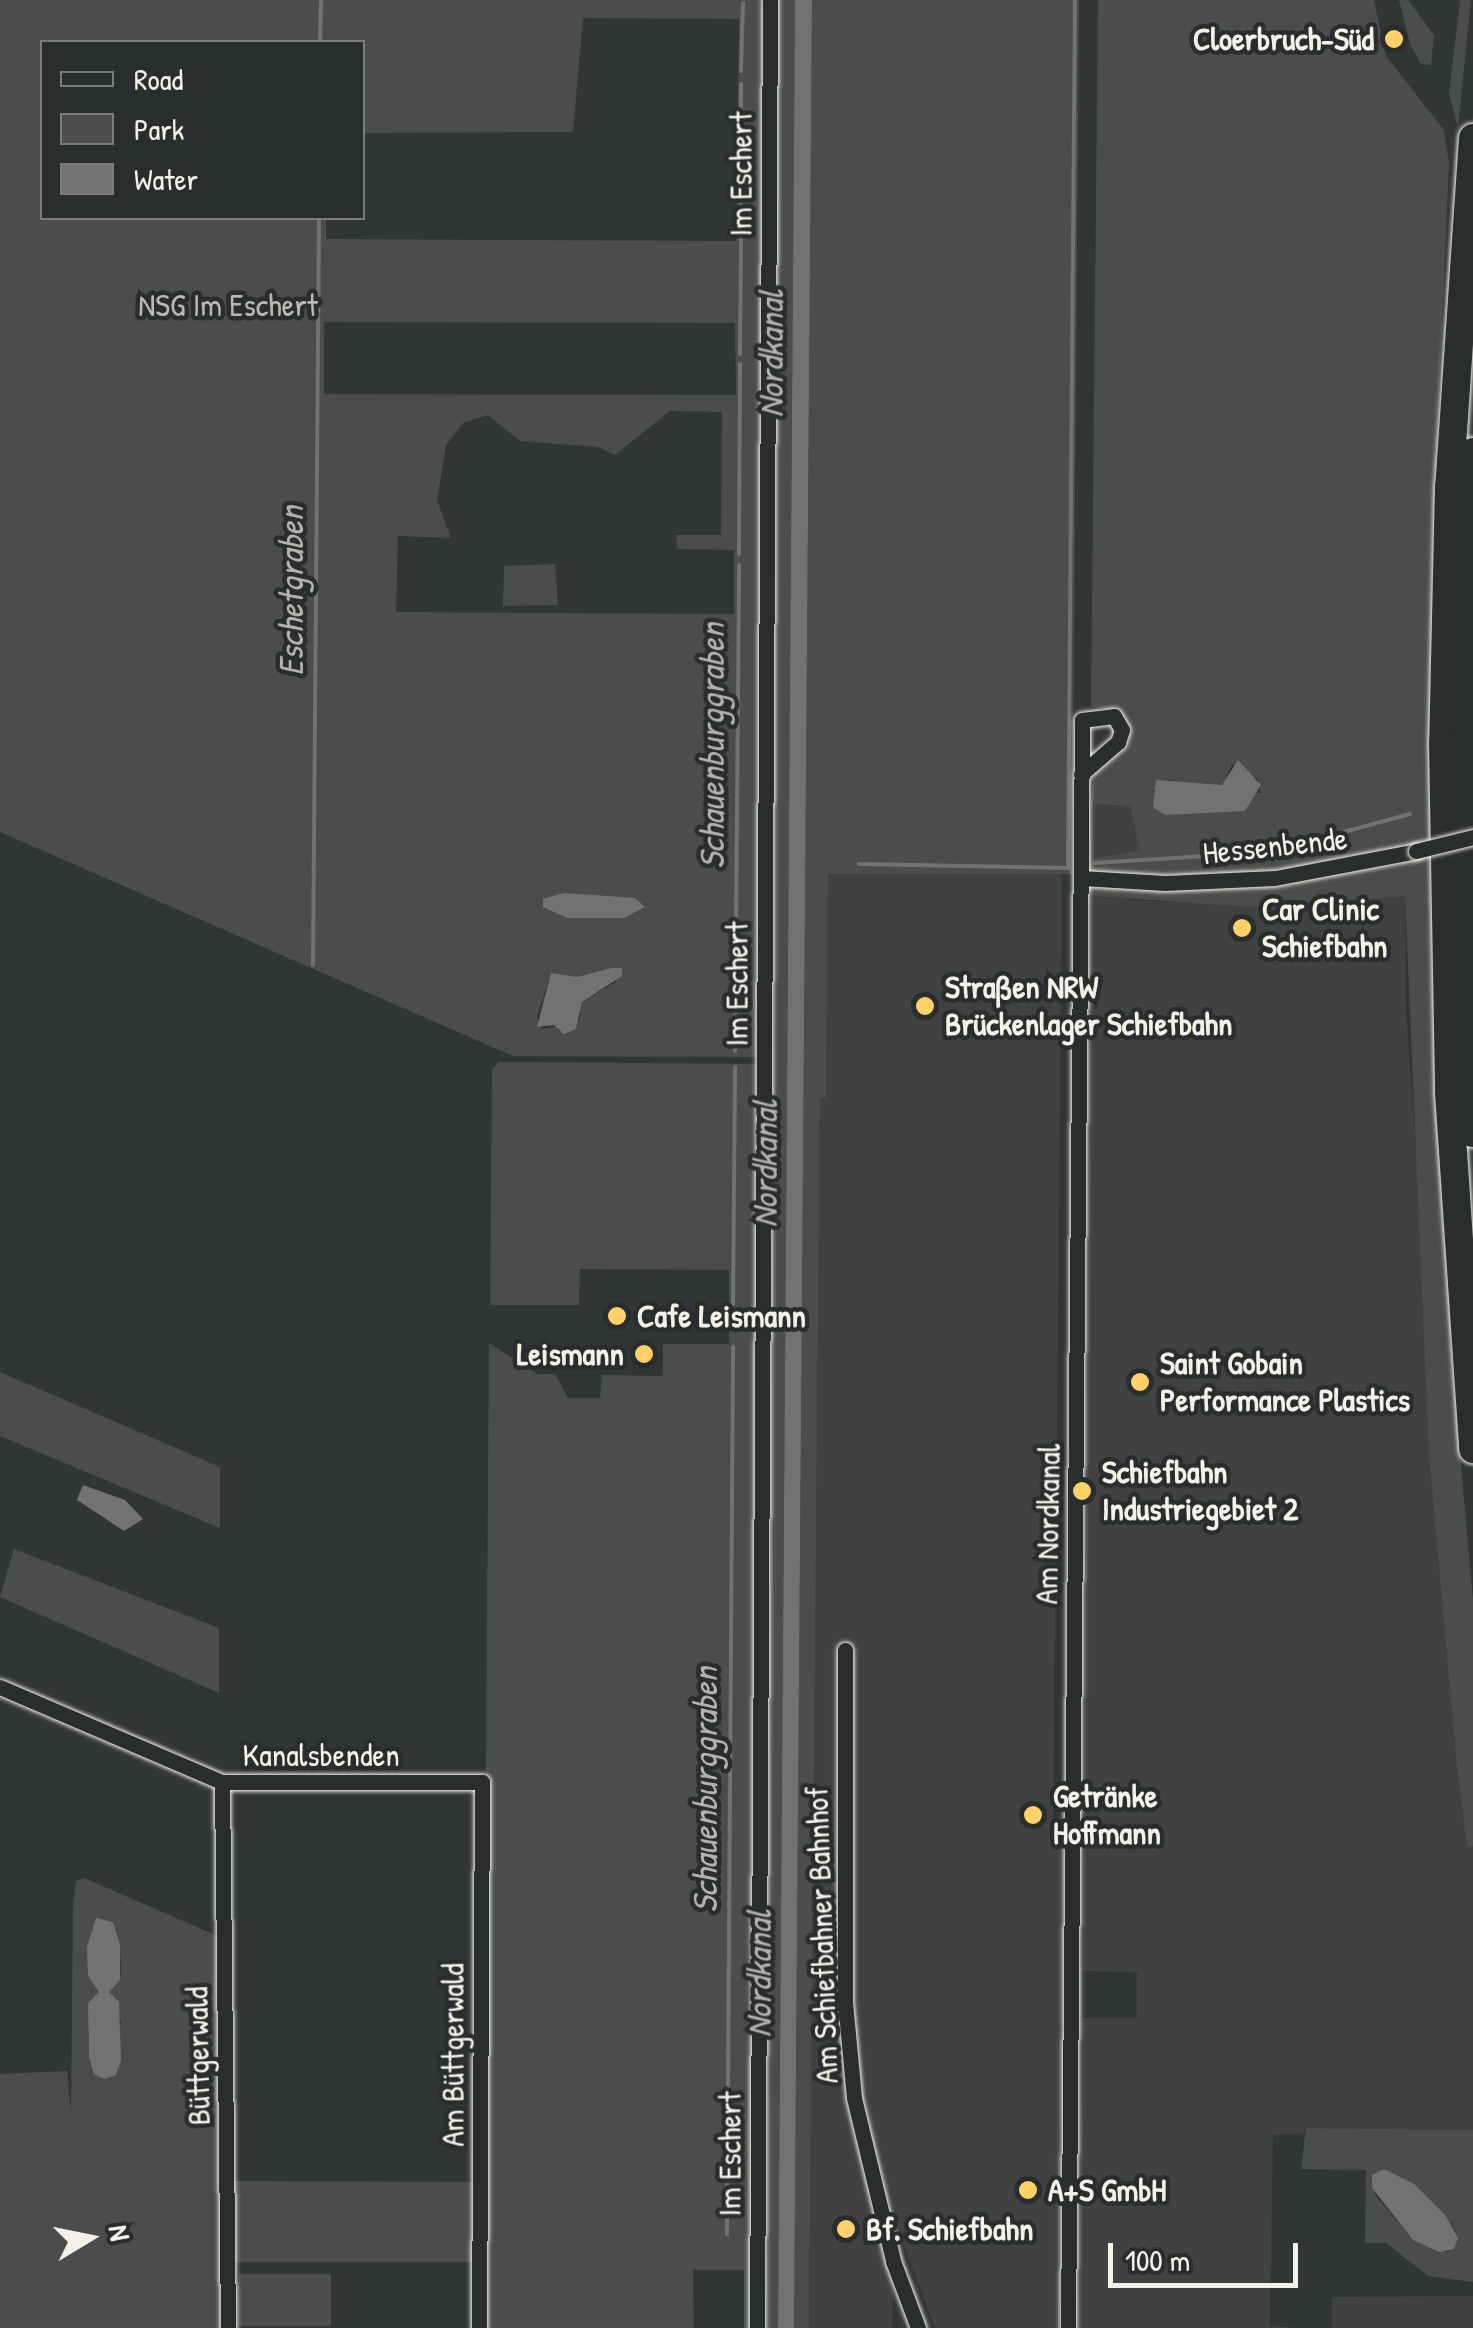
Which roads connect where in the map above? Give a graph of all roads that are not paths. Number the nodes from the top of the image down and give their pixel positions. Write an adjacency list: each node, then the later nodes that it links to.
1 (770, 0): 15 (street, Im Eschert)
2 (1463, 133): 8 (highway)
3 (1473, 452): 7 (highway)
4 (1082, 774): 4 (street, Am Nordkanal); 6 (street, Am Nordkanal)
5 (1473, 837): 6 (street, Hessenbende, bridge)
6 (1081, 878): 17 (street, Am Nordkanal)
7 (1473, 1133)
8 (1473, 1449)
9 (845, 1650): 16 (street, Am Schiefbahner Bahnhof)
10 (0, 1687): 11 (street, Kanalsbenden)
11 (222, 1782): 12 (street, Kanalsbenden); 13 (street, Büttgerwald)
12 (482, 1782): 14 (street, Am Büttgerwald)
13 (228, 2328)
14 (478, 2328)
15 (756, 2328)
16 (918, 2328)
17 (1068, 2328)

